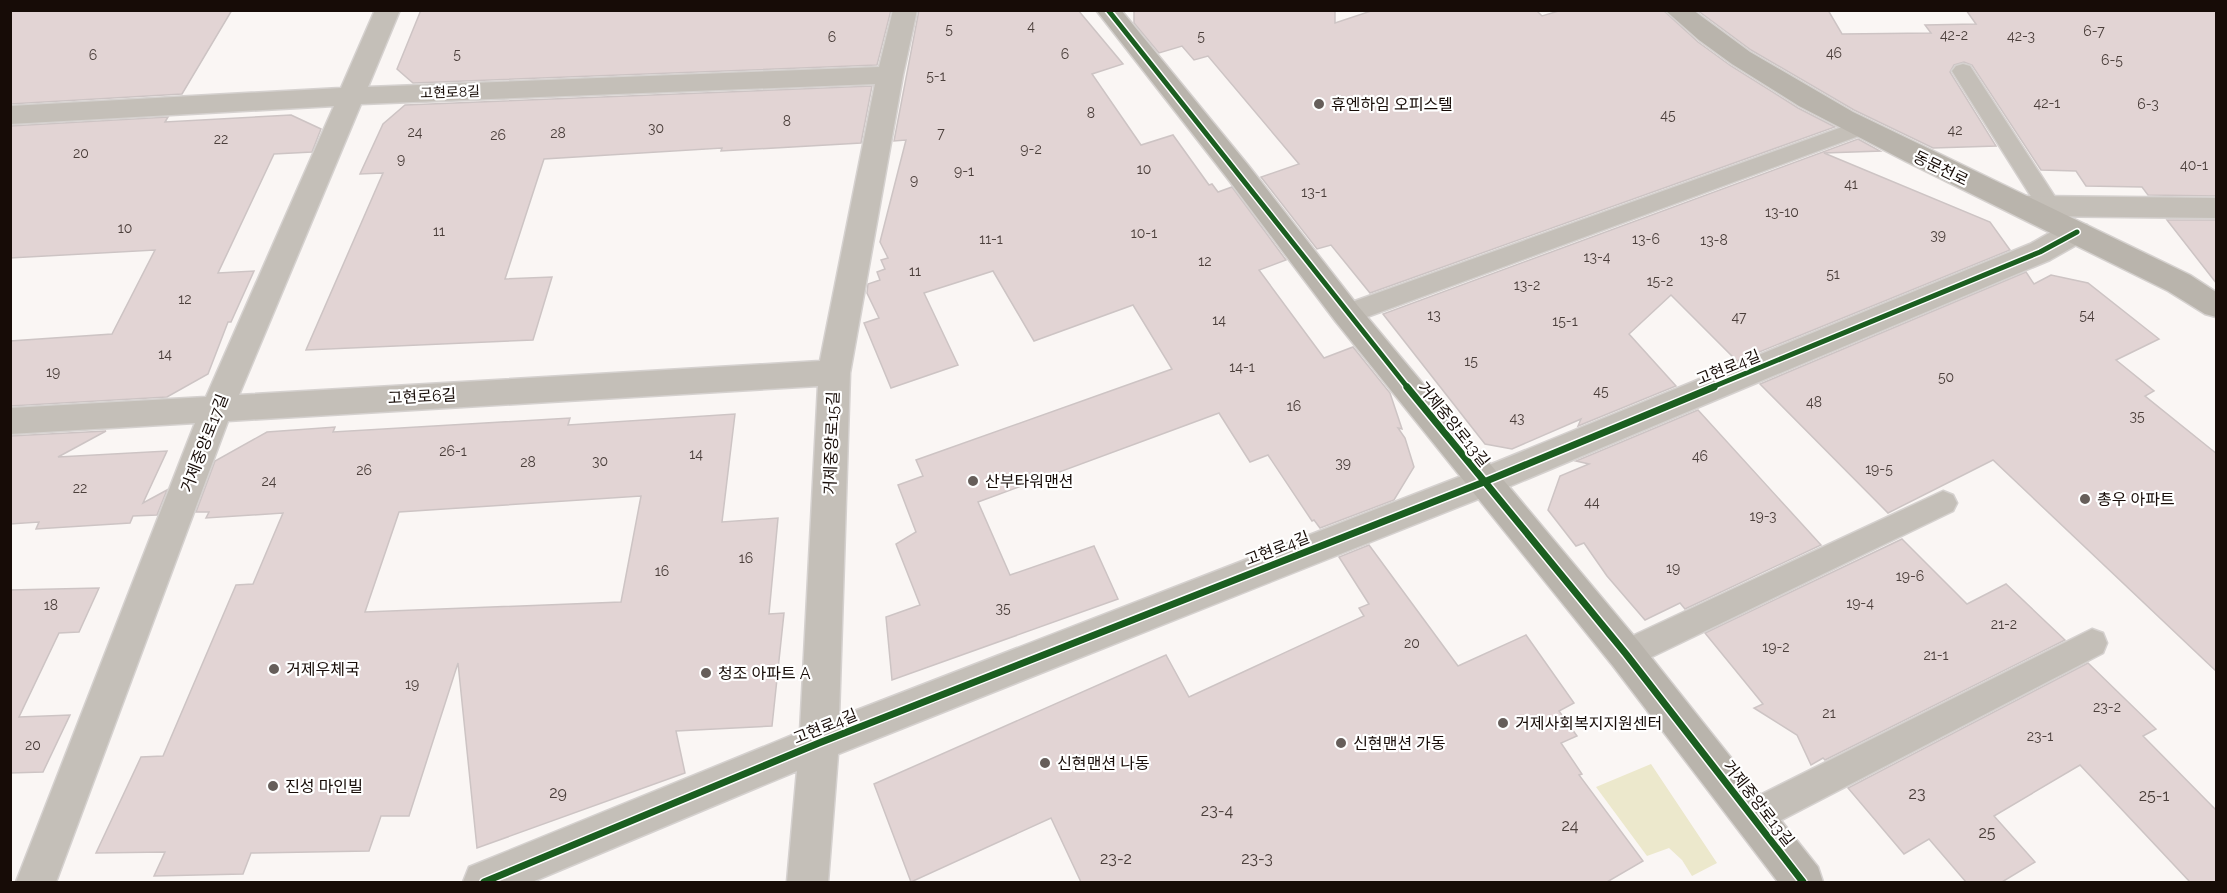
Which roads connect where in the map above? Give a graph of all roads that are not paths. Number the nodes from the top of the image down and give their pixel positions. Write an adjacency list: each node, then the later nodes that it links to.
1 (388, 10): 7 (street, 거제중앙로17길)
2 (905, 10): 6 (street, 거제중앙로15길)
3 (1107, 10): 14 (street, 거제중앙로13길)
4 (1677, 10): 9 (street, 동문천로)
5 (1963, 71): 10 (lane)
6 (890, 75): 7 (street, 고현로8길); 15 (street, 거제중앙로15길)
7 (353, 96): 8 (street, 고현로8길); 16 (street, 거제중앙로17길)
8 (10, 115)
9 (1859, 128): 10 (street, 동문천로); 14 (lane)
10 (2036, 206): 11 (street); 12 (street, 동문천로)
11 (2217, 208)
12 (2077, 232): 13 (street, 동문천로); 18 (street, 고현로4길)
13 (2217, 306)
14 (1347, 314): 18 (street, 거제중앙로13길)
15 (834, 373): 16 (street, 고현로6길); 22 (street, 거제중앙로15길)
16 (217, 408): 17 (street, 고현로6길); 24 (street, 거제중앙로17길)
17 (10, 421)
18 (1484, 482): 21 (street, 거제중앙로13길); 22 (street, 고현로4길)
19 (1943, 503): 21 (lane)
20 (2092, 644): 23 (lane)
21 (1626, 654): 23 (street, 거제중앙로13길)
22 (819, 743): 25 (street, 고현로4길); 26 (street, 거제중앙로15길)
23 (1752, 817): 27 (street, 거제중앙로13길)
24 (36, 882)
25 (484, 882)
26 (808, 882)
27 (1803, 882)

